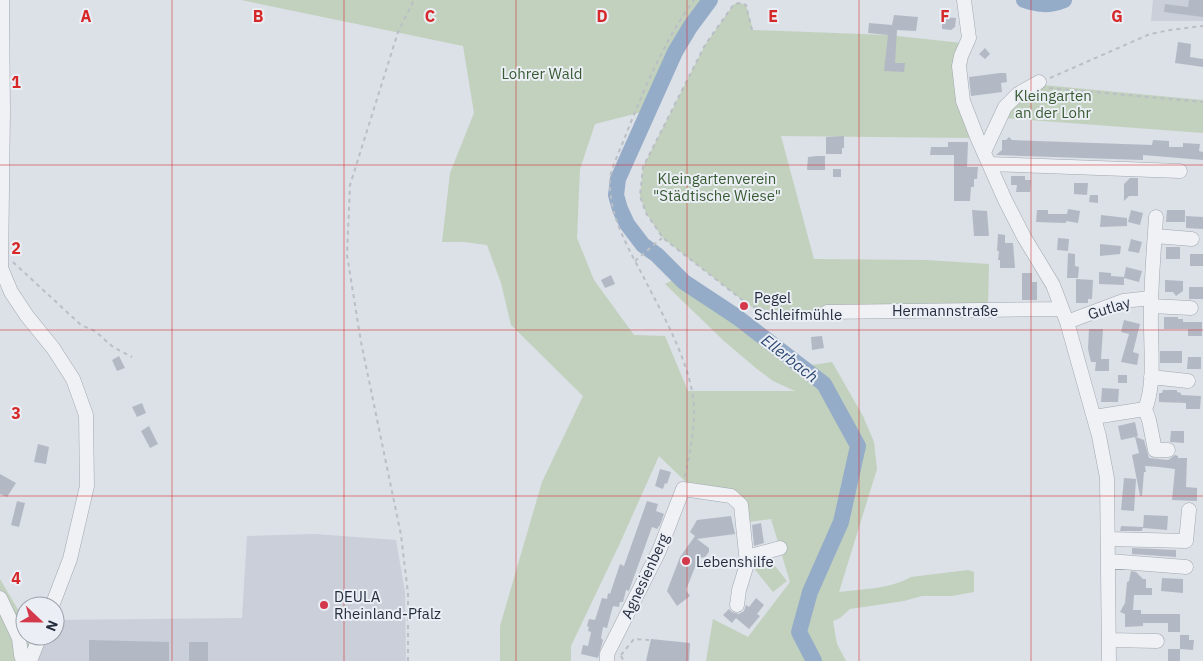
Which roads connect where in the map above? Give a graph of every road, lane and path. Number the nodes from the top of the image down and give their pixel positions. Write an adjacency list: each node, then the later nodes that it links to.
1 (2, 0): 15 (street)
2 (414, 0): 44 (path)
3 (694, 0): 16 (path)
4 (964, 0): 9 (street)
5 (1203, 26): 7 (path)
6 (752, 30): 13 (path)
7 (1039, 82): 8 (path); 9 (street)
8 (1203, 102)
9 (987, 158): 10 (street); 20 (street)
10 (1180, 171)
11 (1156, 217): 12 (street, Gutlay)
12 (1155, 236): 14 (street); 17 (street, Gutlay)
13 (662, 238): 16 (path); 19 (path)
14 (1192, 239)
15 (1, 258): 21 (path); 34 (street)
16 (635, 261): 27 (path)
17 (1151, 302): 18 (street, Gutlay); 20 (street, Gutlay); 22 (street, Gutlay)
18 (1191, 308)
19 (827, 312): 20 (street, Hermannstraße)
20 (1065, 316): 25 (street)
21 (132, 357)
22 (1151, 377): 23 (street); 24 (street, Gutlay)
23 (1188, 381)
24 (1145, 409): 25 (street); 26 (street, Gutlay)
25 (1094, 417): 29 (street)
26 (1168, 450)
27 (683, 489): 31 (street); 45 (street, Agnesienberg)
28 (1189, 510): 29 (street)
29 (1108, 539): 32 (street)
30 (780, 548): 31 (street)
31 (748, 557): 36 (street)
32 (1108, 561): 33 (street); 38 (street)
33 (1186, 567)
34 (56, 596)
35 (0, 598): 42 (street)
36 (737, 605)
37 (649, 640): 41 (path)
38 (1109, 640): 39 (street); 46 (street)
39 (1157, 640)
40 (36, 646): 43 (street)
41 (621, 655)
42 (23, 661)
43 (30, 661)
44 (408, 661)
45 (608, 661)
46 (1109, 661)

